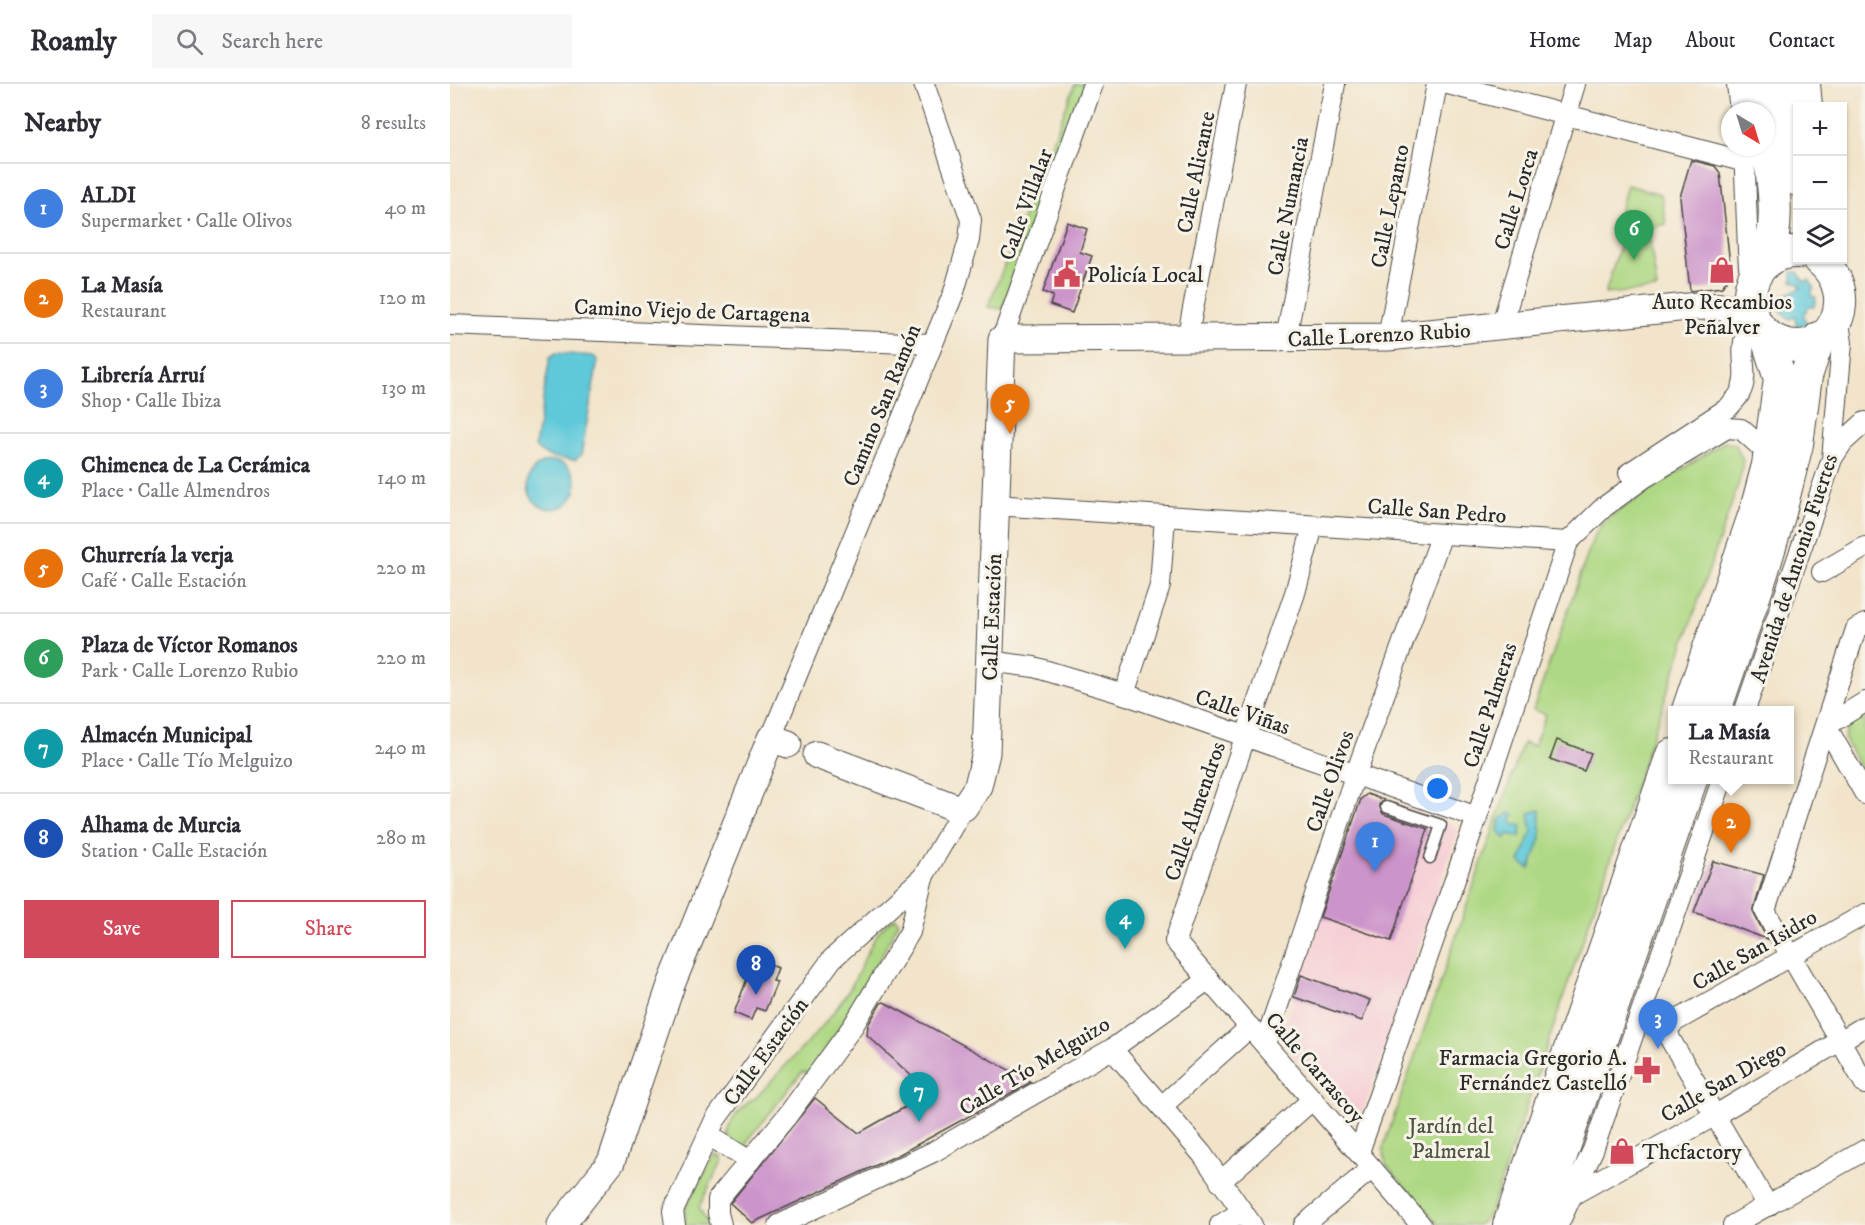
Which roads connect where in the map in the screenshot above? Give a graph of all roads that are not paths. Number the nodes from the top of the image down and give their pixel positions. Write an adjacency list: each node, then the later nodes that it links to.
1 (924, 84): 33 (street, Camino San Ramón)
2 (1093, 84): 31 (street, Calle Villalar)
3 (1236, 84): 32 (street, Calle Alicante)
4 (1335, 84): 30 (street, Calle Numancia)
5 (1437, 84): 29 (street, Calle Lepanto)
6 (1448, 84): 15 (street)
7 (1575, 84): 15 (street, Calle Lorca)
8 (1737, 84): 12 (street)
9 (1761, 84): 13 (main road)
10 (1788, 84): 19 (main road)
11 (1810, 84): 14 (street)
12 (1739, 102)
13 (1763, 102)
14 (1812, 102)
15 (1565, 115): 16 (street); 27 (street, Calle Lorca)
16 (1721, 150)
17 (1745, 156): 21 (street)
18 (1768, 156): 21 (main road)
19 (1795, 156)
20 (1793, 253): 21 (main road)
21 (1759, 270): 24 (main road); 25 (main road)
22 (1836, 271): 28 (main road)
23 (1865, 301): 28 (main road)
24 (1698, 306): 25 (main road, Calle Lorenzo Rubio); 27 (main road, Calle Lorenzo Rubio)
25 (1757, 324): 28 (main road); 35 (main road); 41 (street)
26 (450, 325): 33 (street, Camino Viejo de Cartagena)
27 (1501, 327): 29 (main road, Calle Lorenzo Rubio)
28 (1828, 327): 36 (street, Avenida de Antonio Fuertes); 49 (main road, Avenida de Antonio Fuertes)
29 (1388, 337): 30 (main road, Calle Lorenzo Rubio)
30 (1286, 338): 32 (main road, Calle Lorenzo Rubio)
31 (1002, 339): 32 (main road, Calle Lorenzo Rubio); 37 (main road, Calle Estación)
32 (1187, 340)
33 (932, 344): 53 (street, Camino San Ramón)
34 (1865, 422): 36 (street)
35 (1770, 455): 41 (street, Calle Palmeras); 48 (main road)
36 (1832, 459): 50 (street, Avenida de Antonio Fuertes)
37 (994, 505): 38 (street, Calle San Pedro); 45 (main road, Calle Estación)
38 (1164, 516): 39 (street, Calle San Pedro); 46 (street)
39 (1313, 526): 40 (street, Calle San Pedro); 52 (street, Calle Almendros)
40 (1442, 534): 41 (street, Calle San Pedro); 56 (street, Calle Olivos)
41 (1568, 542): 62 (street, Calle Palmeras)
42 (1865, 547): 43 (street)
43 (1822, 572)
44 (1861, 626): 51 (street)
45 (989, 661): 46 (street, Calle Viñas); 60 (main road, Calle Estación)
46 (1124, 694): 52 (street, Calle Viñas)
47 (1865, 702): 51 (street)
48 (1690, 706)
49 (1716, 706)
50 (1747, 706)
51 (1826, 726): 59 (street); 67 (street)
52 (1245, 737): 56 (street, Calle Viñas); 66 (street, Calle Almendros)
53 (779, 741): 87 (main road)
54 (817, 755): 60 (main road)
55 (1668, 767): 94 (main road)
56 (1355, 776): 62 (street, Calle Viñas); 72 (street, Calle Olivos)
57 (1690, 784): 95 (main road)
58 (1721, 784): 84 (street)
59 (1865, 794)
60 (964, 807): 64 (street, Calle Estación)
61 (1386, 807): 63 (lane)
62 (1477, 817): 80 (street, Calle Palmeras)
63 (1430, 858)
64 (923, 877): 78 (street, Calle Estación); 81 (street, Calle Estación)
65 (1865, 914): 67 (street, Calle San Isidro)
66 (1175, 941): 68 (street, Calle Carrascoy)
67 (1791, 956): 71 (street); 77 (street, Calle San Isidro)
68 (1209, 979): 70 (street, Calle Carrascoy); 73 (street, Calle Tío Melguizo)
69 (1865, 1026): 71 (street, Calle San Diego)
70 (1250, 1027): 72 (street, Calle Carrascoy); 76 (street)
71 (1840, 1041): 74 (street); 77 (street, Calle San Diego)
72 (1265, 1044): 75 (street, Calle Carrascoy)
73 (1112, 1049): 76 (street); 90 (street, Calle Tío Melguizo)
74 (1865, 1084)
75 (1313, 1099): 80 (street, Calle Carrascoy); 83 (street)
76 (1162, 1106): 83 (street)
77 (1714, 1116): 84 (street, Calle San Diego); 85 (street)
78 (708, 1135): 81 (street); 88 (street, Calle Estación)
79 (1865, 1150): 85 (street)
80 (1359, 1152): 82 (street, Calle Carrascoy)
81 (750, 1161): 89 (street, Calle Estación)
82 (1372, 1168): 92 (street); 93 (street, Calle Carrascoy)
83 (1220, 1182): 86 (street)
84 (1574, 1194): 96 (street)
85 (1768, 1206): 97 (street)
86 (1246, 1219): 91 (street)
87 (561, 1225)
88 (675, 1225)
89 (721, 1225)
90 (779, 1225)
91 (1220, 1225)
92 (1304, 1225)
93 (1421, 1225)
94 (1509, 1225)
95 (1537, 1225)
96 (1558, 1225)
97 (1734, 1225)

